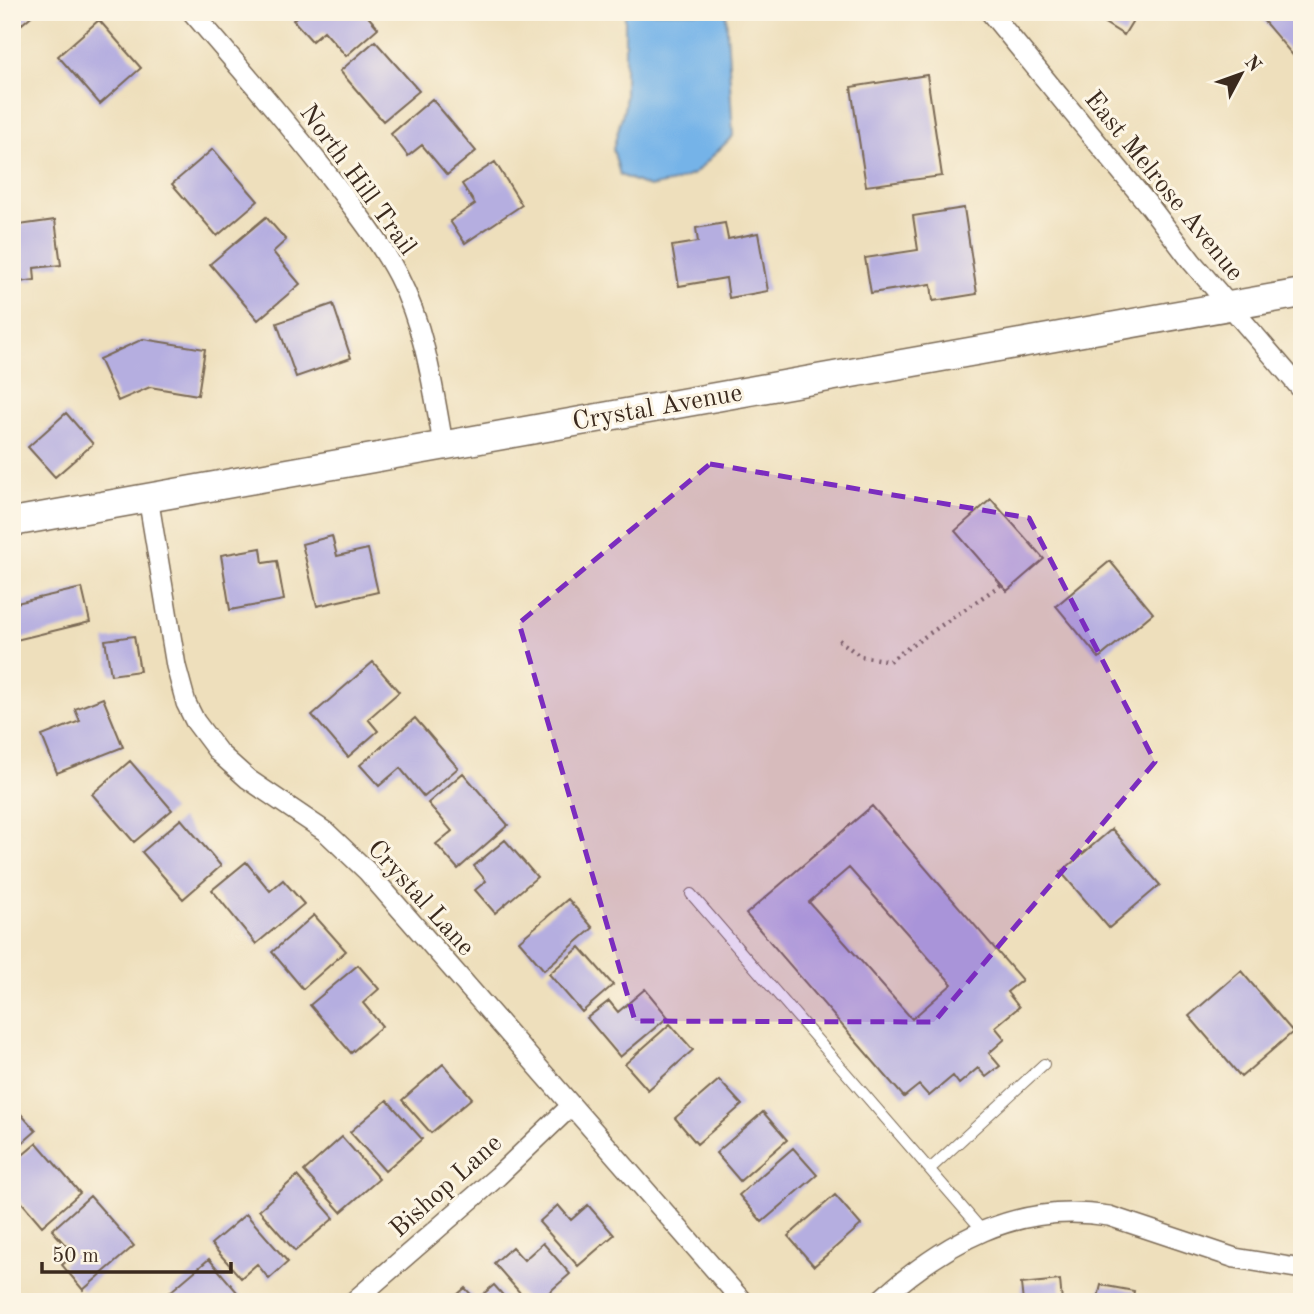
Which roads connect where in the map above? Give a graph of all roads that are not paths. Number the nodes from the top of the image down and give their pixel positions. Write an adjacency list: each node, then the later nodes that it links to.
1 (192, 12): 6 (street, North Hill Trail)
2 (990, 12): 4 (street, East Melrose Avenue)
3 (1302, 293): 4 (street, Crystal Avenue)
4 (1228, 305): 5 (street, East Melrose Avenue); 6 (street, Crystal Avenue)
5 (1302, 390)
6 (443, 444): 7 (street, Crystal Avenue)
7 (148, 497): 8 (street, Crystal Avenue); 11 (street, Crystal Lane)
8 (12, 522)
9 (691, 894): 12 (lane)
10 (1044, 1064): 12 (lane)
11 (571, 1106): 15 (street, Bishop Lane); 16 (street, Crystal Lane)
12 (930, 1170): 13 (lane)
13 (982, 1230): 14 (street); 17 (street)
14 (1302, 1269)
15 (353, 1302)
16 (743, 1302)
17 (878, 1302)

